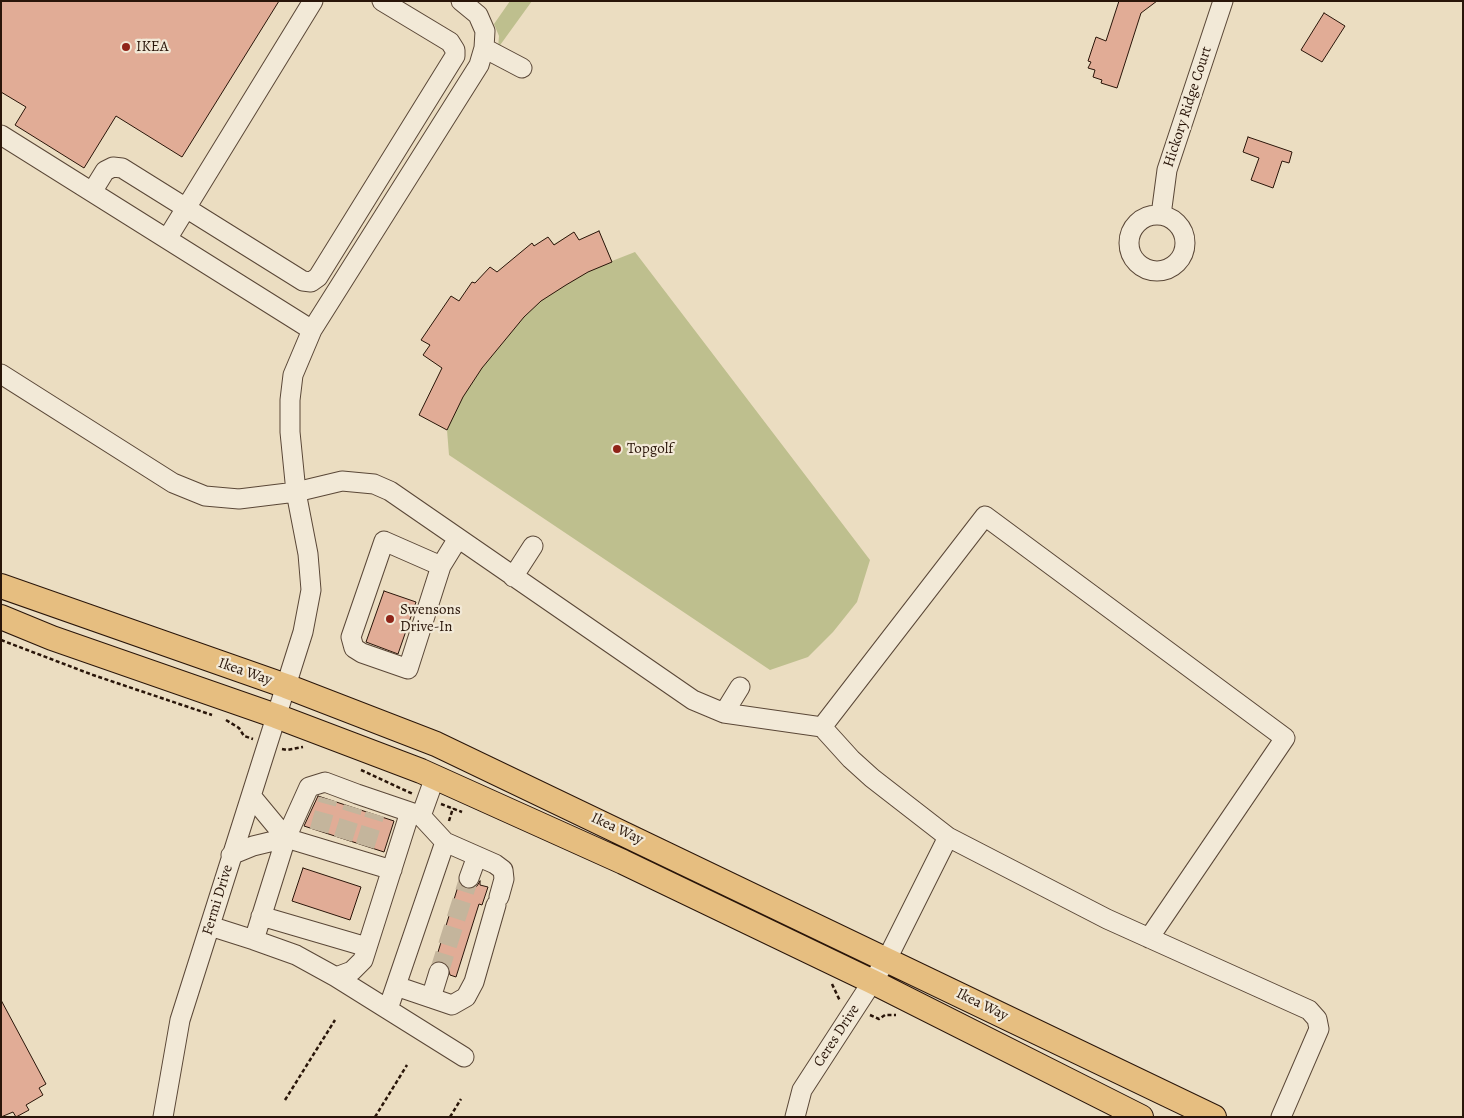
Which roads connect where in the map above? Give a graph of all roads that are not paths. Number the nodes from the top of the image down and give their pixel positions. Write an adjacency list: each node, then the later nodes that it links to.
1 (313, 1): 9 (street)
2 (382, 1): 9 (street)
3 (461, 1): 5 (street)
4 (1223, 1): 10 (street, Hickory Ridge Court)
5 (484, 48): 6 (street); 12 (street, Fermi Drive)
6 (522, 68)
7 (1, 134): 8 (street)
8 (92, 192): 9 (street); 11 (street)
9 (186, 208): 11 (street)
10 (1161, 215)
11 (167, 239): 12 (street)
12 (312, 330): 14 (street, Fermi Drive)
13 (1, 374): 14 (street)
14 (296, 492): 15 (street); 21 (street, Fermi Drive)
15 (457, 540): 17 (street); 18 (street)
16 (533, 546): 18 (street)
17 (441, 566): 17 (street)
18 (513, 577): 23 (street)
19 (1, 586): 21 (main road, Ikea Way)
20 (1, 617): 24 (main road, Ikea Way)
21 (286, 686): 24 (street, Fermi Drive); 41 (main road, Ikea Way)
22 (740, 687): 23 (street)
23 (724, 713): 25 (street)
24 (276, 716): 26 (main road, Ikea Way); 27 (street, Fermi Drive)
25 (822, 727): 29 (street); 38 (street)
26 (435, 777): 28 (street); 44 (main road, Ikea Way)
27 (252, 797): 30 (street); 32 (street, Fermi Drive)
28 (420, 809): 30 (street); 31 (street); 34 (street)
29 (948, 837): 38 (street); 41 (street, Ceres Drive)
30 (286, 838): 32 (street); 34 (street); 36 (street)
31 (445, 842): 33 (street); 45 (street)
32 (231, 855): 37 (street, Fermi Drive)
33 (477, 856): 35 (street); 46 (street)
34 (392, 870): 40 (street)
35 (469, 878)
36 (262, 916): 39 (street); 40 (street)
37 (210, 926): 39 (street); 49 (street, Fermi Drive)
38 (1149, 938): 53 (street)
39 (254, 940): 43 (street)
40 (367, 947): 43 (street)
41 (887, 959): 44 (street, Ceres Drive); 52 (main road, Ikea Way)
42 (439, 972): 46 (street)
43 (336, 977): 47 (street)
44 (873, 982): 50 (street, Ceres Drive); 51 (main road, Ikea Way)
45 (396, 986): 46 (street); 47 (street)
46 (431, 998)
47 (388, 1010): 48 (street)
48 (464, 1057)
49 (163, 1117)
50 (795, 1117)
51 (1141, 1117)
52 (1214, 1117)
53 (1281, 1117)

